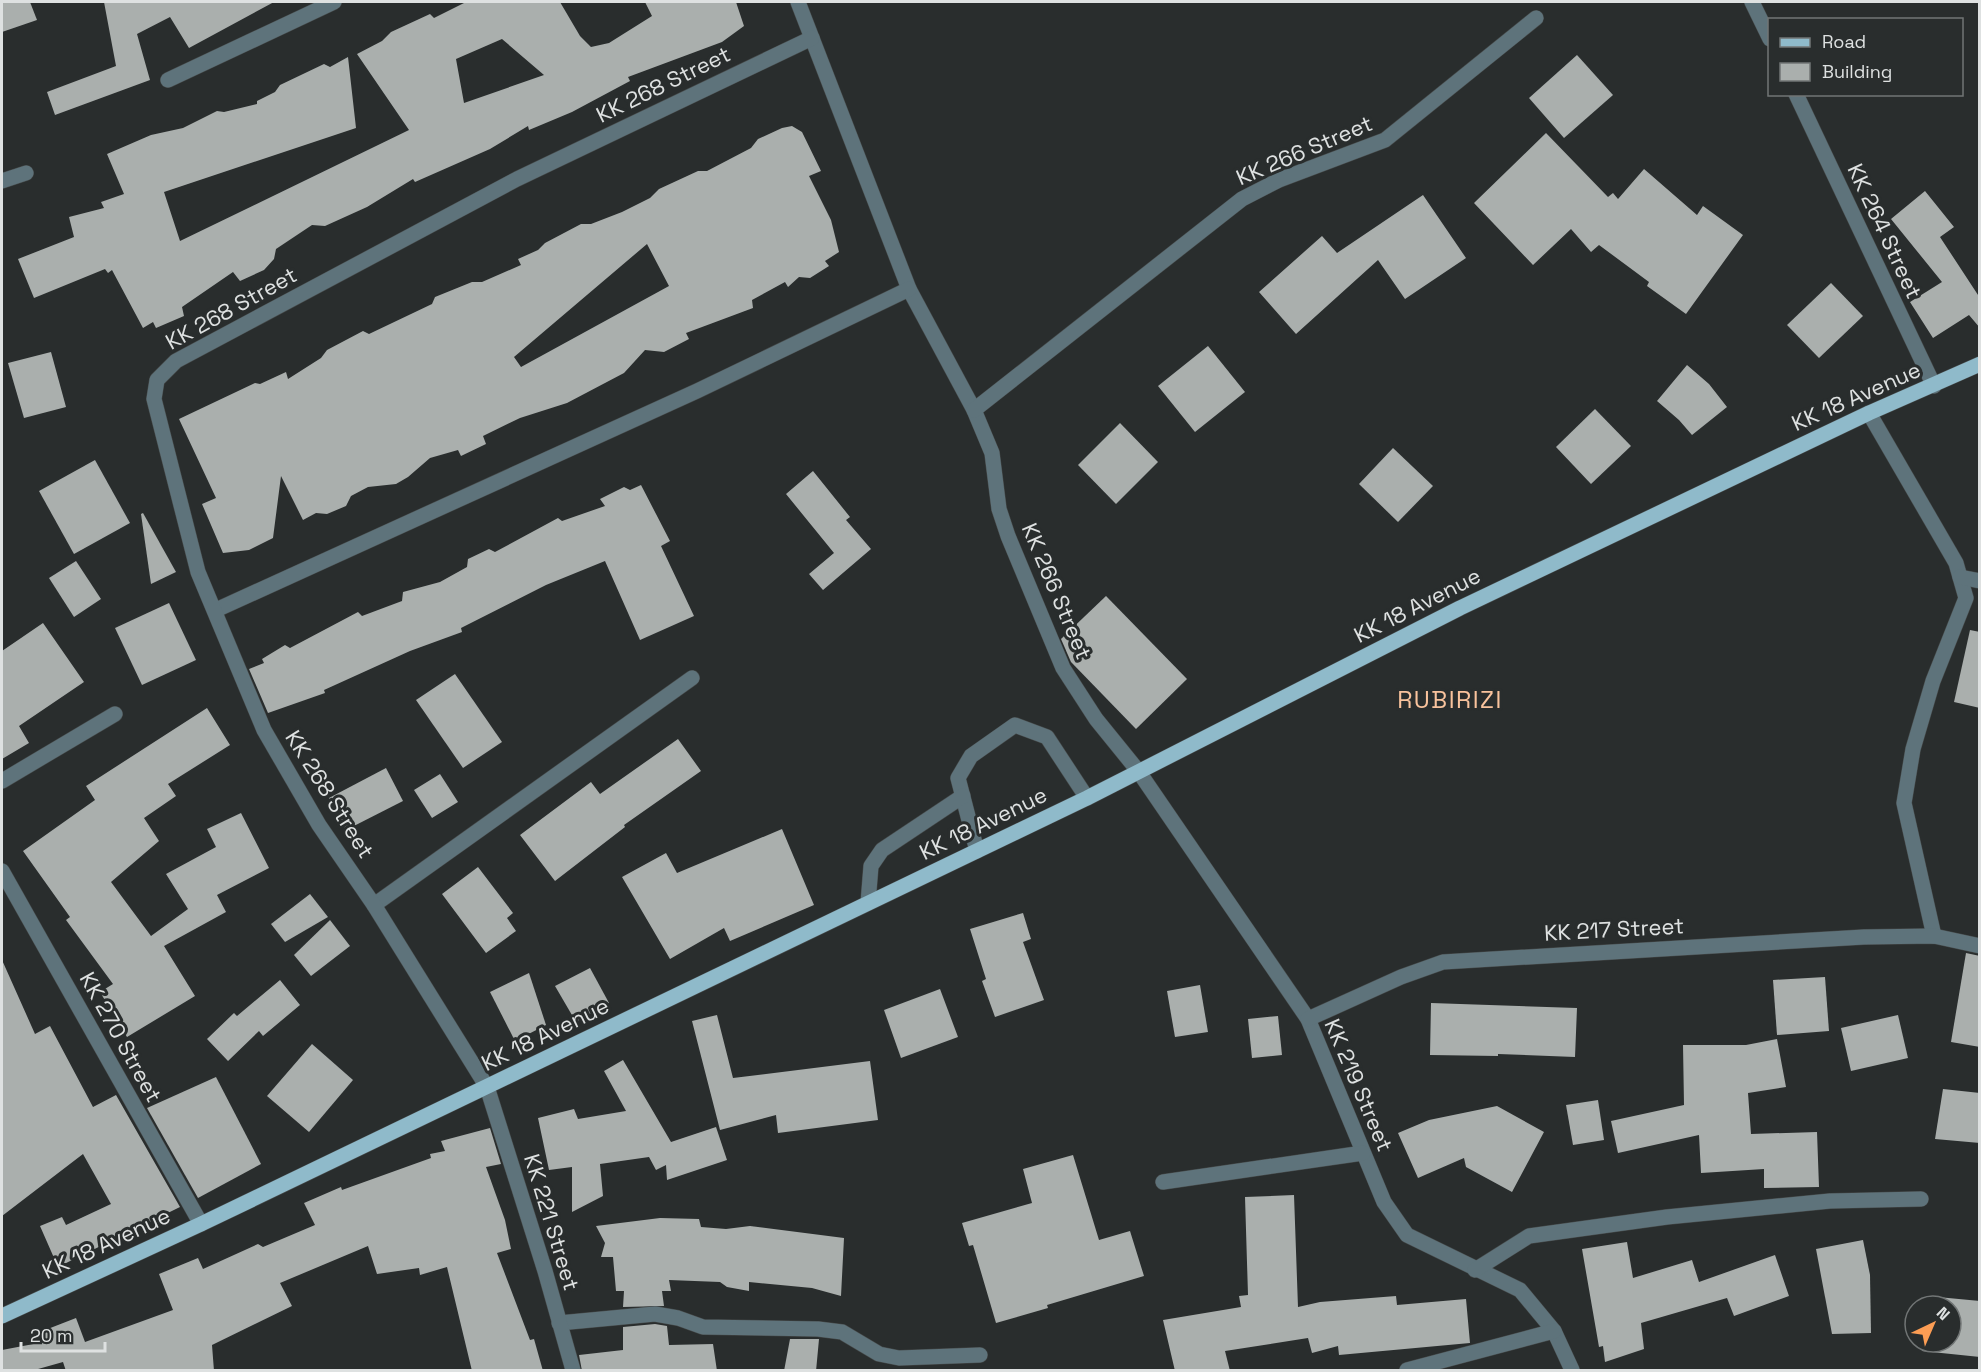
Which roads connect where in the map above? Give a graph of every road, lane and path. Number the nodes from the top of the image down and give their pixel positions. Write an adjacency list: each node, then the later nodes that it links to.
1 (334, 2): 7 (street)
2 (798, 2): 6 (street, KK 266 Street)
3 (1752, 2): 5 (street)
4 (1536, 18): 14 (street, KK 266 Street)
5 (1768, 35)
6 (812, 38): 11 (street, KK 266 Street); 18 (street, KK 268 Street)
7 (168, 80)
8 (1797, 96): 13 (street, KK 264 Street)
9 (26, 173): 10 (street)
10 (2, 181)
11 (909, 289): 14 (street, KK 266 Street); 18 (street)
12 (1980, 364): 13 (main road, KK 18 Avenue)
13 (1934, 386): 15 (main road, KK 18 Avenue)
14 (974, 410): 21 (street, KK 266 Street)
15 (1869, 413): 16 (street); 21 (main road, KK 18 Avenue)
16 (1960, 577): 17 (street); 29 (street)
17 (1980, 580)
18 (216, 610): 28 (street, KK 268 Street)
19 (692, 678): 28 (street)
20 (115, 714): 22 (street)
21 (1139, 772): 24 (main road, KK 18 Avenue); 31 (street, KK 219 Street)
22 (2, 781)
23 (963, 796): 24 (street); 25 (street); 27 (street)
24 (1087, 798): 25 (main road, KK 18 Avenue)
25 (977, 851): 27 (main road, KK 18 Avenue)
26 (2, 871): 36 (street, KK 270 Street)
27 (868, 903): 32 (main road, KK 18 Avenue)
28 (374, 905): 32 (street, KK 268 Street)
29 (1934, 936): 30 (street, KK 217 Street); 31 (street, KK 217 Street)
30 (1980, 946)
31 (1308, 1019): 33 (street, KK 219 Street)
32 (487, 1087): 36 (main road, KK 18 Avenue); 39 (street, KK 221 Street)
33 (1363, 1153): 34 (street); 37 (street, KK 219 Street)
34 (1162, 1182)
35 (1921, 1199): 37 (street)
36 (201, 1224): 38 (main road, KK 18 Avenue)
37 (1475, 1270): 40 (street, KK 219 Street)
38 (2, 1316)
39 (559, 1323): 41 (street); 42 (street, KK 221 Street)
40 (1554, 1331): 43 (street); 44 (street, KK 219 Street)
41 (980, 1355)
42 (573, 1371)
43 (1407, 1371)
44 (1572, 1371)

